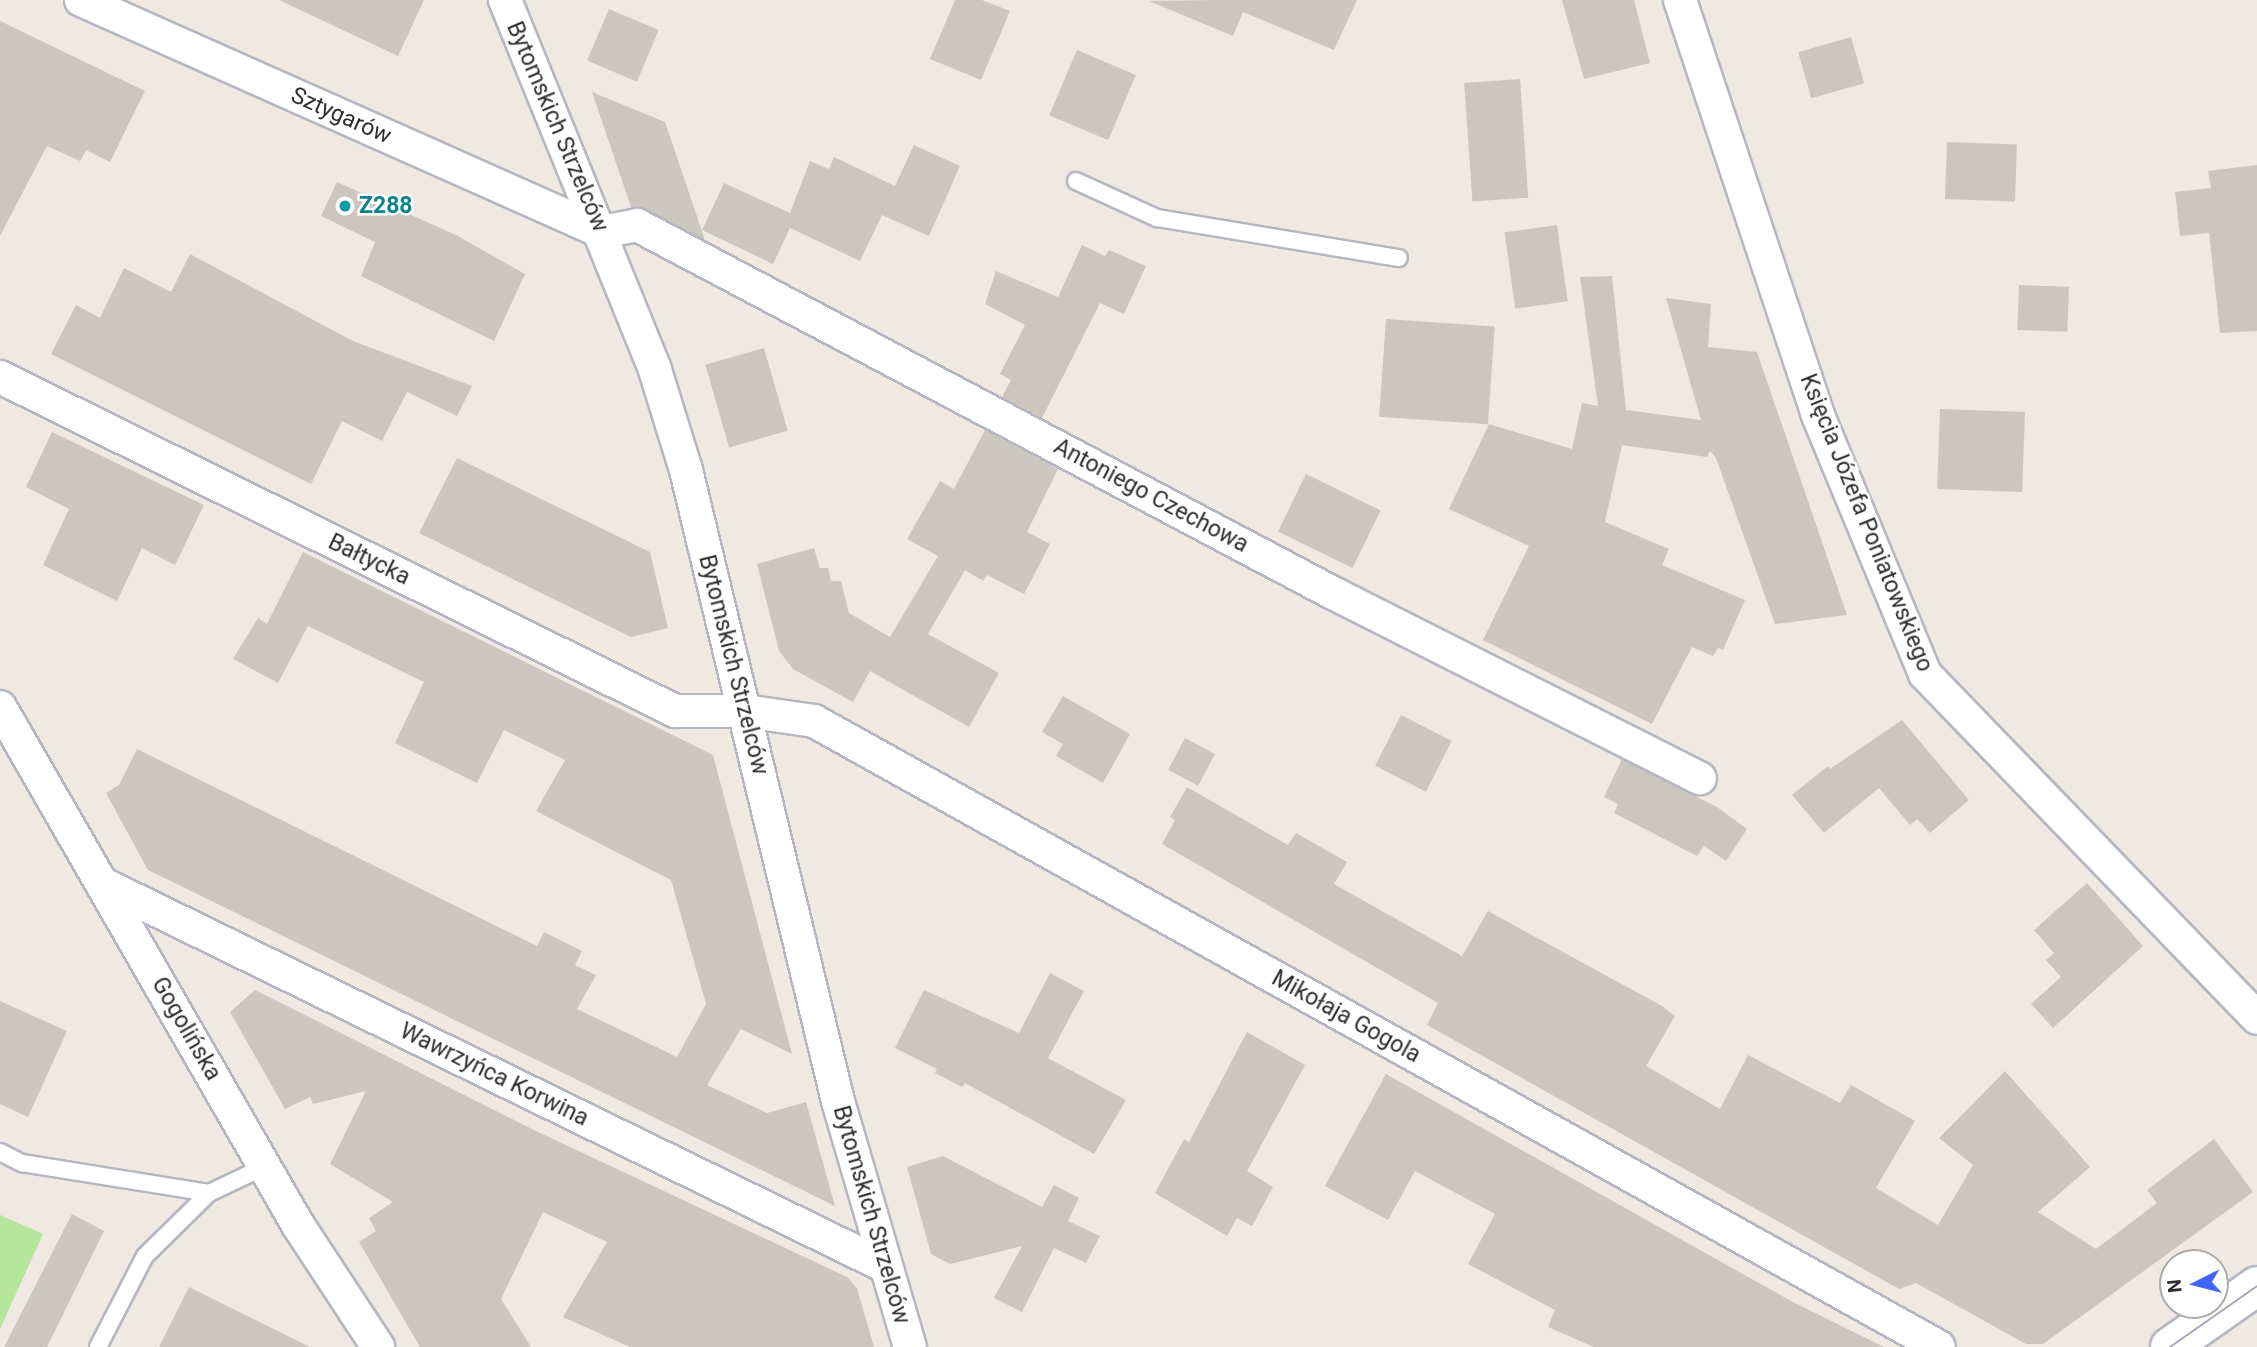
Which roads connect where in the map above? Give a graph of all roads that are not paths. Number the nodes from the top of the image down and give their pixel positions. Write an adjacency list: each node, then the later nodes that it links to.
1 (81, 0): 5 (street, Sztygarów)
2 (505, 0): 5 (street, Bytomskich Strzelców)
3 (1680, 0): 12 (street, Księcia Józefa Poniatowskiego)
4 (1076, 181): 6 (lane)
5 (602, 232): 9 (street, Bytomskich Strzelców); 10 (street, Antoniego Czechowa)
6 (1399, 258)
7 (0, 377): 9 (street, Bałtycka)
8 (0, 708): 11 (street, Gogolińska)
9 (745, 711): 16 (street, Bytomskich Strzelców); 21 (street, Mikołaja Gogola)
10 (1700, 778)
11 (103, 884): 14 (street, Gogolińska); 16 (street, Wawrzyńca Korwina)
12 (2257, 1018)
13 (0, 1152): 15 (lane)
14 (264, 1167): 15 (lane); 19 (street, Gogolińska)
15 (209, 1193): 18 (lane)
16 (885, 1266): 20 (street, Bytomskich Strzelców)
17 (2257, 1286): 22 (main road)
18 (98, 1347)
19 (378, 1347)
20 (910, 1347)
21 (1939, 1347)
22 (2170, 1347)

